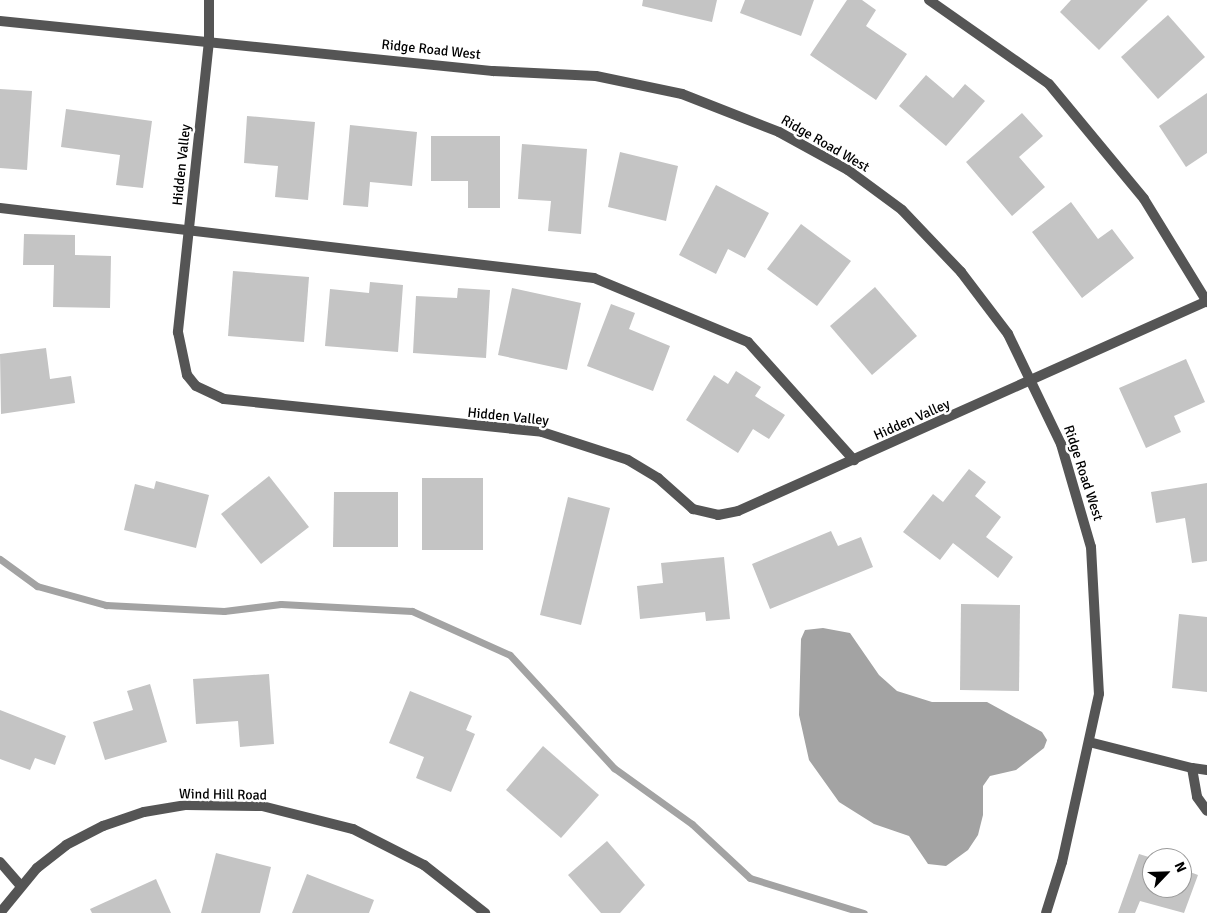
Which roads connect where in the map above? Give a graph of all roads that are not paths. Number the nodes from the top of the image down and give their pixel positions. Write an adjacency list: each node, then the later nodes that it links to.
1 (210, 0): 4 (street, Hidden Valley)
2 (928, 0): 7 (street)
3 (0, 20): 4 (street, Ridge Road West)
4 (209, 41): 6 (street, Hidden Valley); 8 (street, Ridge Road West)
5 (0, 208): 6 (street)
6 (189, 229): 9 (street); 9 (street, Hidden Valley)
7 (1207, 301): 8 (street, Hidden Valley)
8 (1034, 382): 9 (street, Hidden Valley); 10 (street, Ridge Road West)
9 (854, 460)
10 (1089, 742): 11 (street); 18 (street, Ridge Road West)
11 (1192, 768): 12 (street); 13 (street)
12 (1207, 770)
13 (1207, 811)
14 (0, 862): 15 (street)
15 (21, 886): 16 (street, Wind Hill Road); 17 (street, Wind Hill Road)
16 (0, 913)
17 (485, 913)
18 (1046, 913)

